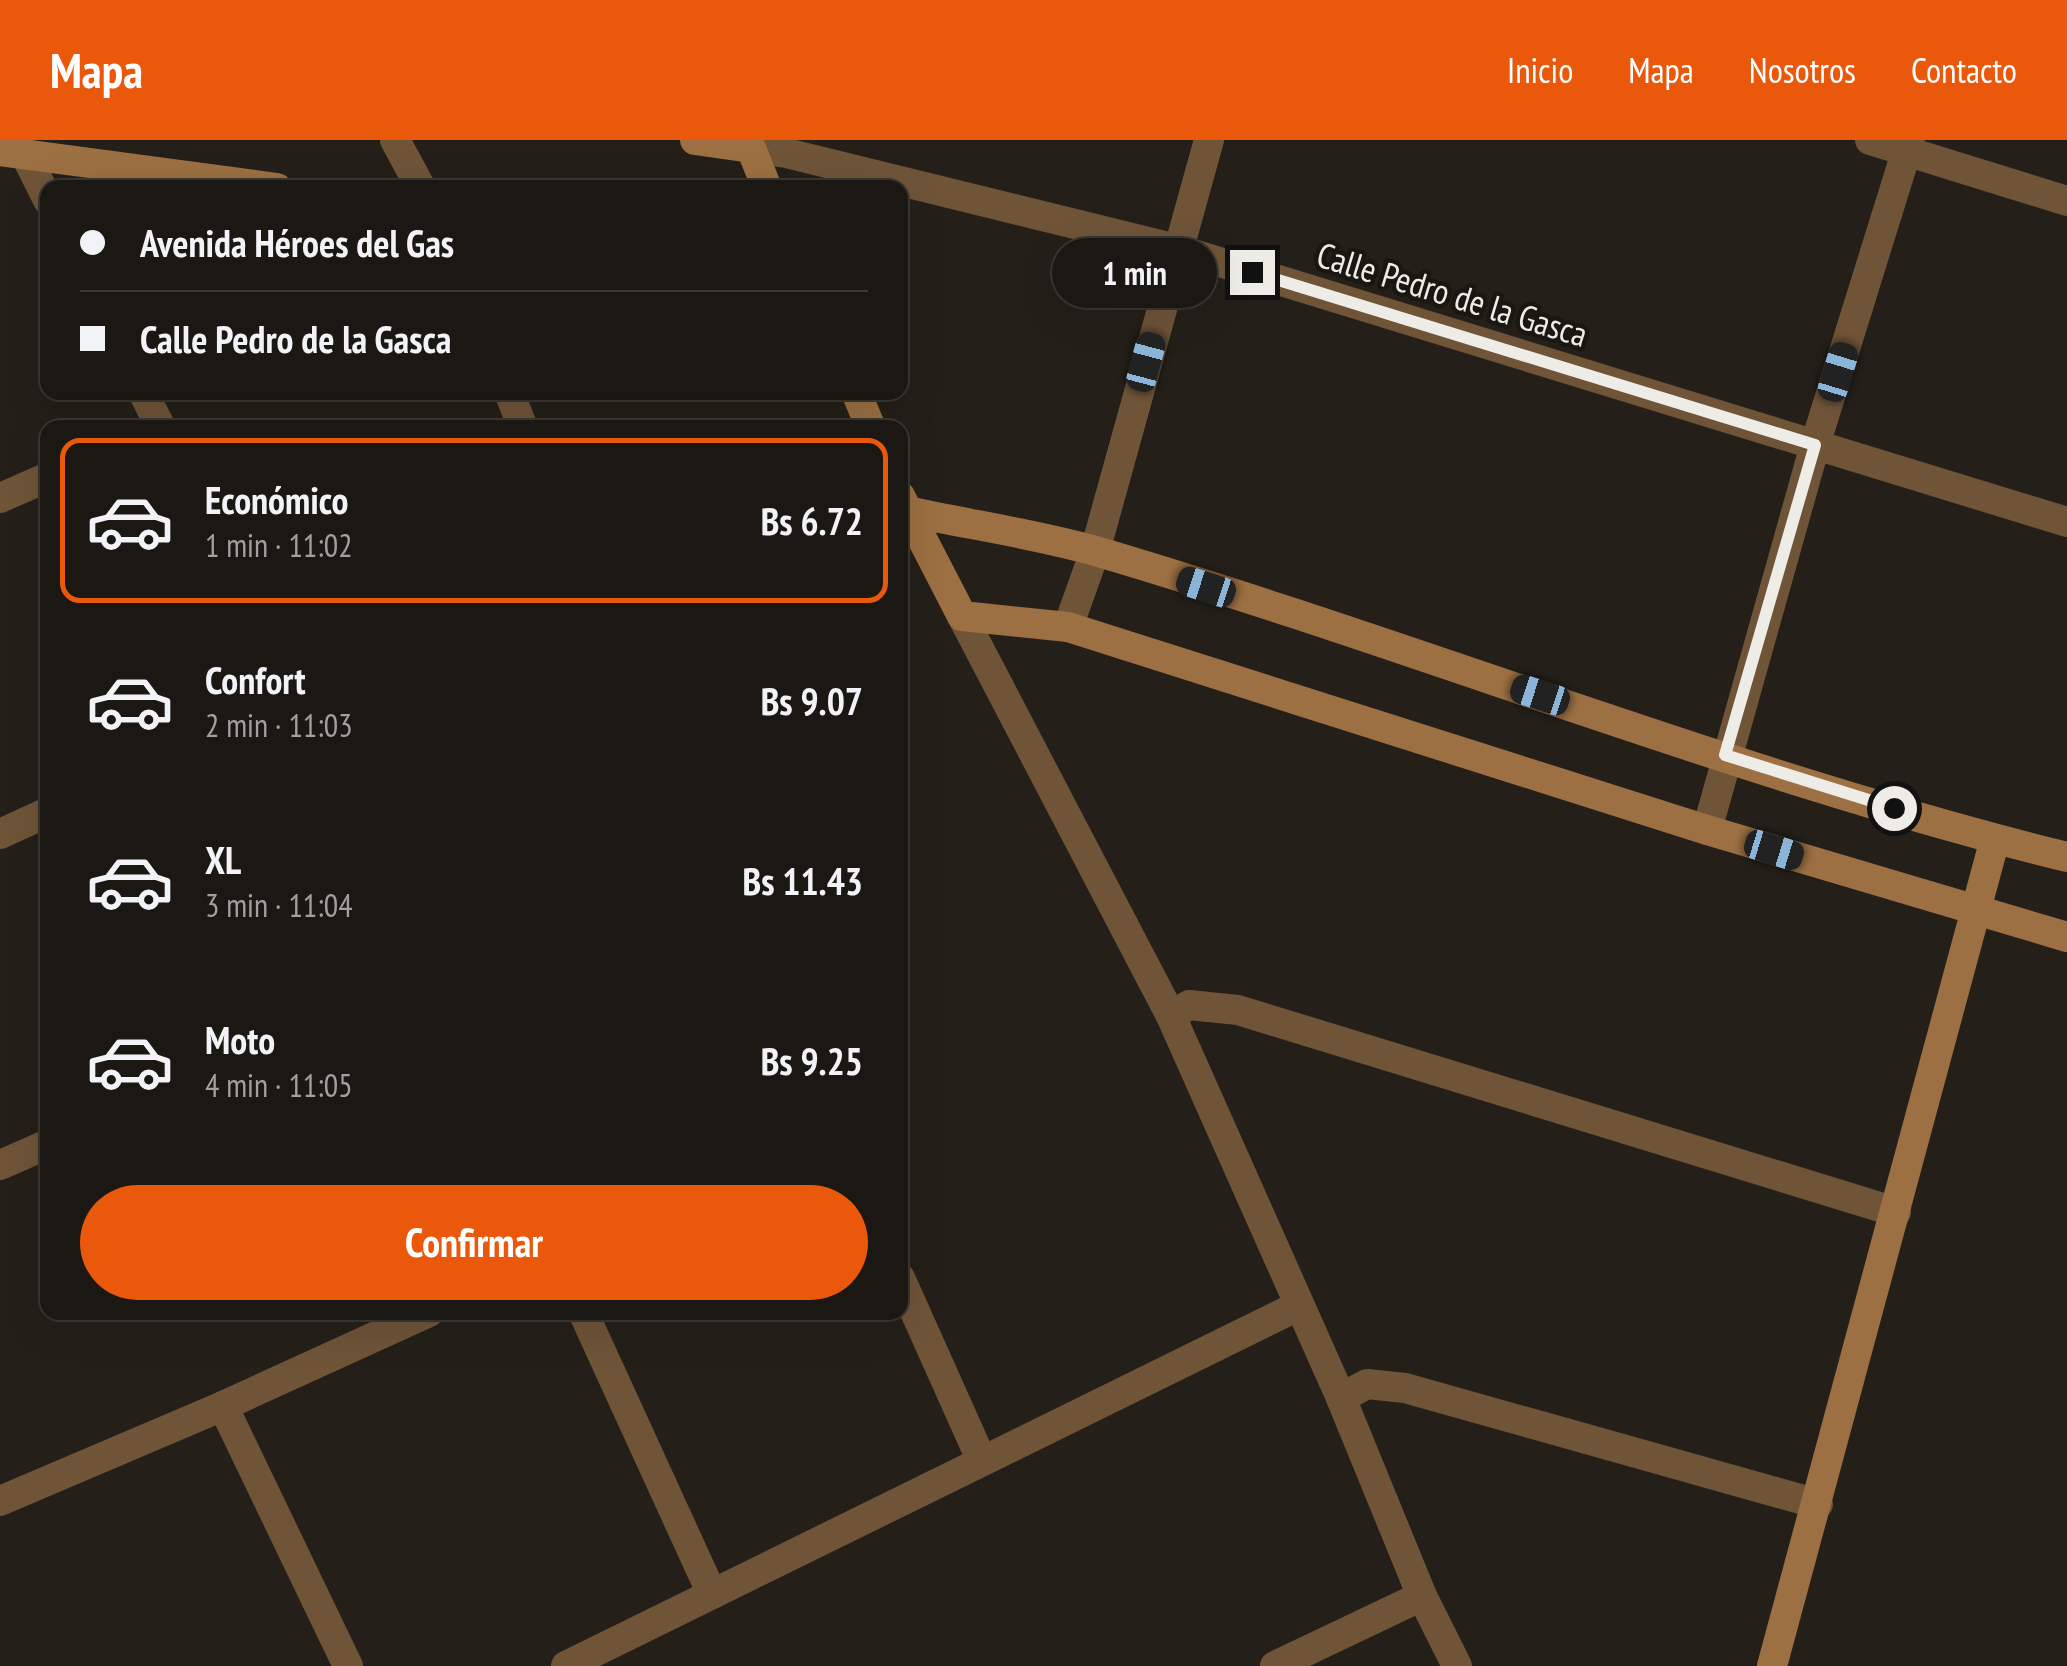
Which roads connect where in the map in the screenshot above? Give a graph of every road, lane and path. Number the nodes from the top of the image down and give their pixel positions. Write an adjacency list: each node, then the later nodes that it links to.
1 (395, 140): 9 (street)
2 (696, 140): 5 (street)
3 (1209, 140): 15 (street)
4 (1870, 140): 6 (street)
5 (748, 144): 10 (street); 11 (street, Calle Pedro de la Gasca)
6 (1909, 146): 14 (street); 16 (street)
7 (14, 148): 8 (street); 13 (street)
8 (224, 180)
9 (417, 180)
10 (764, 180)
11 (899, 180)
12 (908, 182): 15 (street, Calle Pedro de la Gasca)
13 (40, 188)
14 (2067, 200)
15 (1177, 249): 16 (street, Calle Pedro de la Gasca); 22 (street)
16 (1815, 445): 21 (street, Calle Pedro de la Gasca); 25 (street)
17 (40, 480): 18 (street)
18 (0, 498)
19 (908, 505): 22 (street)
20 (908, 513): 23 (street)
21 (2067, 522)
22 (1095, 551): 24 (street); 25 (street)
23 (962, 616): 24 (street); 33 (street)
24 (1068, 627): 27 (street)
25 (1725, 755): 27 (street); 29 (street)
26 (40, 816): 28 (street)
27 (1707, 830): 31 (street)
28 (0, 834)
29 (1995, 839): 30 (street); 31 (street)
30 (2067, 857)
31 (1975, 912): 32 (street); 36 (street)
32 (2067, 937)
33 (1171, 1016): 36 (street); 38 (street)
34 (40, 1148): 35 (street)
35 (0, 1166)
36 (1896, 1212): 45 (street)
37 (908, 1296): 43 (street)
38 (1298, 1306): 41 (street); 43 (street)
39 (411, 1320): 42 (street)
40 (587, 1320): 46 (street)
41 (1341, 1398): 45 (street); 47 (street)
42 (222, 1406): 44 (street); 48 (street)
43 (981, 1459): 46 (street)
44 (0, 1501)
45 (1818, 1504): 52 (street)
46 (712, 1594): 49 (street)
47 (1422, 1596): 50 (street); 51 (street)
48 (348, 1666)
49 (566, 1666)
50 (1275, 1666)
51 (1457, 1666)
52 (1772, 1666)

